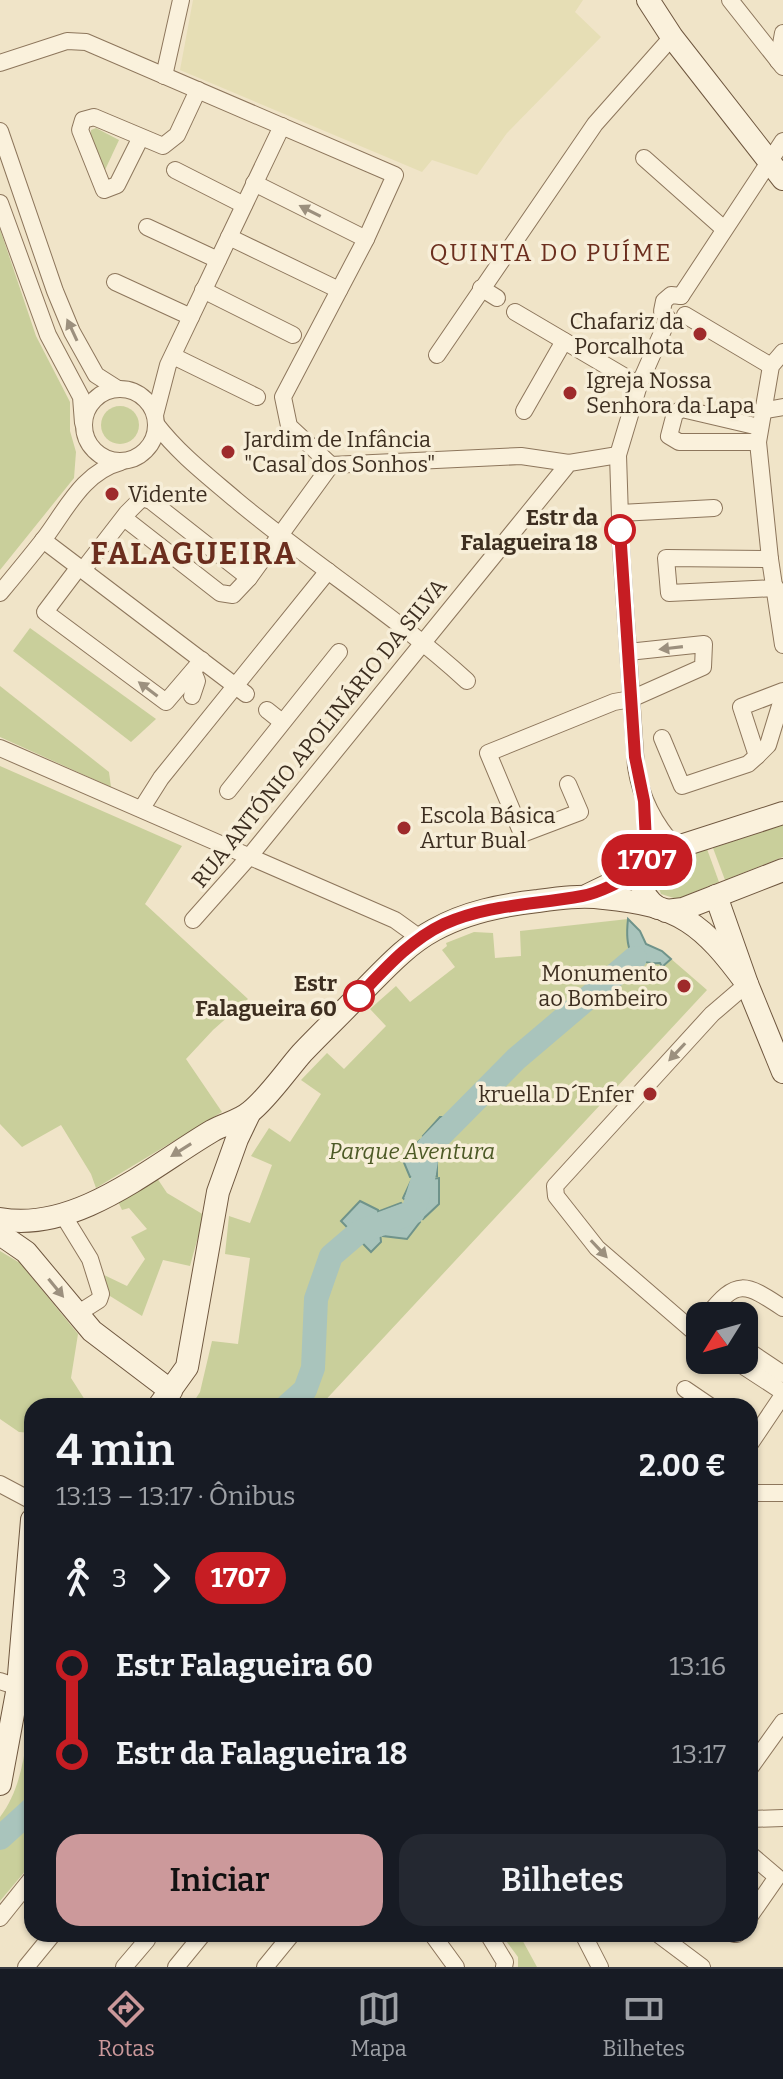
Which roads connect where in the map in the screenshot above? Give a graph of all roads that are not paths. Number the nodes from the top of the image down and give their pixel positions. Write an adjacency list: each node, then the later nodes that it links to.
1 (181, 0): 9 (street)
2 (648, 0): 6 (street)
3 (663, 0): 14 (street)
4 (730, 0): 8 (street)
5 (783, 33): 8 (street)
6 (672, 37): 14 (street); 29 (street)
7 (0, 63): 9 (street)
8 (780, 64)
9 (164, 76): 10 (street)
10 (198, 90): 11 (street); 13 (street)
11 (282, 126): 18 (street); 24 (street)
12 (0, 131): 26 (street)
13 (141, 137): 13 (street)
14 (778, 152): 17 (street); 22 (street)
15 (644, 158): 22 (street)
16 (175, 170): 20 (street)
17 (783, 179)
18 (254, 183): 20 (street); 24 (street, one-way to 18)
19 (0, 203): 27 (street)
20 (244, 205): 23 (street)
21 (147, 227): 25 (street)
22 (724, 229): 32 (street)
23 (229, 237): 25 (street); 31 (street)
24 (366, 239): 31 (street)
25 (218, 260): 30 (street)
26 (49, 273): 27 (street); 45 (street, one-way to 26)
27 (27, 281): 51 (street)
28 (115, 282): 36 (street)
29 (481, 288): 33 (street); 41 (street)
30 (203, 290): 36 (street); 38 (street)
31 (339, 290): 56 (street)
32 (681, 296): 35 (street); 37 (street)
33 (497, 298)
34 (515, 312): 39 (street)
35 (685, 315): 37 (street); 43 (street)
36 (191, 317): 42 (street)
37 (668, 319): 44 (street)
38 (293, 335)
39 (564, 341): 44 (street); 48 (street)
40 (783, 352): 43 (street)
41 (437, 355)
42 (171, 360): 45 (street); 46 (street); 49 (street)
43 (771, 366): 50 (street)
44 (639, 385): 52 (street)
45 (124, 389): 49 (street); 51 (street)
46 (257, 397)
47 (783, 407): 50 (street)
48 (524, 411)
49 (156, 420): 53 (street); 54 (street)
50 (760, 427): 50 (street); 63 (street)
51 (84, 430): 53 (street); 57 (street)
52 (618, 455): 55 (street); 59 (street)
53 (128, 460): 54 (street); 57 (street)
54 (188, 460): 61 (street)
55 (569, 463): 56 (street); 70 (street, RUA ANTÓNIO APOLINÁRIO DA SILVA)
56 (331, 465): 61 (street)
57 (85, 483): 62 (street)
58 (714, 508): 59 (street)
59 (620, 513): 73 (street)
60 (124, 518): 64 (street); 66 (street); 66 (street)
61 (279, 536): 65 (street); 66 (street)
62 (43, 540): 64 (street); 68 (street)
63 (770, 559): 67 (street); 67 (street)
64 (81, 569): 74 (street); 74 (street, one-way to 64)
65 (328, 571): 70 (street); 76 (street)
66 (249, 578)
67 (776, 588): 69 (street)
68 (0, 593)
69 (783, 631): 71 (street)
70 (423, 641): 75 (street); 91 (street, RUA ANTÓNIO APOLINÁRIO DA SILVA)
71 (783, 645)
72 (339, 652): 81 (street)
73 (628, 652): 79 (street); 79 (street, one-way to 73)
74 (197, 666): 76 (street); 78 (street)
75 (467, 681)
76 (241, 690): 88 (street)
77 (783, 694): 84 (street); 84 (street)
78 (192, 696)
79 (631, 699): 85 (street); 87 (street)
80 (267, 710): 81 (street)
81 (282, 722): 86 (street)
82 (662, 738): 84 (street)
83 (0, 748): 88 (street)
84 (757, 756)
85 (568, 784)
86 (228, 791)
87 (644, 801): 90 (street); 92 (street)
88 (142, 808): 91 (street)
89 (782, 813): 90 (street)
90 (676, 848): 92 (street)
91 (249, 857): 97 (street, RUA ANTÓNIO APOLINÁRIO DA SILVA); 98 (street)
92 (646, 865): 94 (street); 96 (street)
93 (783, 870): 95 (street)
94 (586, 896): 96 (street); 98 (street)
95 (716, 896): 96 (street); 99 (street)
96 (662, 910): 99 (street)
97 (193, 920)
98 (420, 938): 102 (street)
99 (747, 984): 100 (street); 108 (street, one-way to 108)
100 (777, 1038): 101 (street)
101 (783, 1072)
102 (249, 1114): 103 (street, one-way to 103); 115 (street)
103 (63, 1215): 104 (street); 107 (street)
104 (2, 1227): 107 (street, one-way to 107)
105 (719, 1302): 106 (street)
106 (783, 1308)
107 (77, 1314): 114 (street)
108 (686, 1321)
109 (758, 1357): 111 (street)
110 (754, 1374): 113 (street)
111 (783, 1374)
112 (685, 1389): 116 (street)
113 (783, 1394): 117 (street)
114 (164, 1398)
115 (166, 1398)
116 (698, 1398)
117 (758, 1429)
118 (0, 1484): 121 (street)
119 (758, 1493): 120 (street)
120 (783, 1493)
121 (24, 1497)
122 (24, 1577): 123 (street)
123 (9, 1684): 126 (street)
124 (783, 1722): 125 (street)
125 (758, 1757)
126 (0, 1784)
127 (783, 1818): 128 (street)
128 (758, 1819)
129 (758, 1865): 131 (street)
130 (24, 1888): 132 (street)
131 (758, 1904)
132 (0, 1918)
133 (46, 1942): 141 (street)
134 (145, 1942): 142 (street)
135 (196, 1942): 143 (street)
136 (285, 1942): 144 (street)
137 (438, 1942): 145 (street)
138 (493, 1942): 146 (street)
139 (587, 1942): 147 (street)
140 (669, 1942): 148 (street)
141 (26, 1967)
142 (124, 1967)
143 (176, 1967)
144 (265, 1967)
145 (456, 1967)
146 (504, 1967)
147 (600, 1967)
148 (702, 1967)

